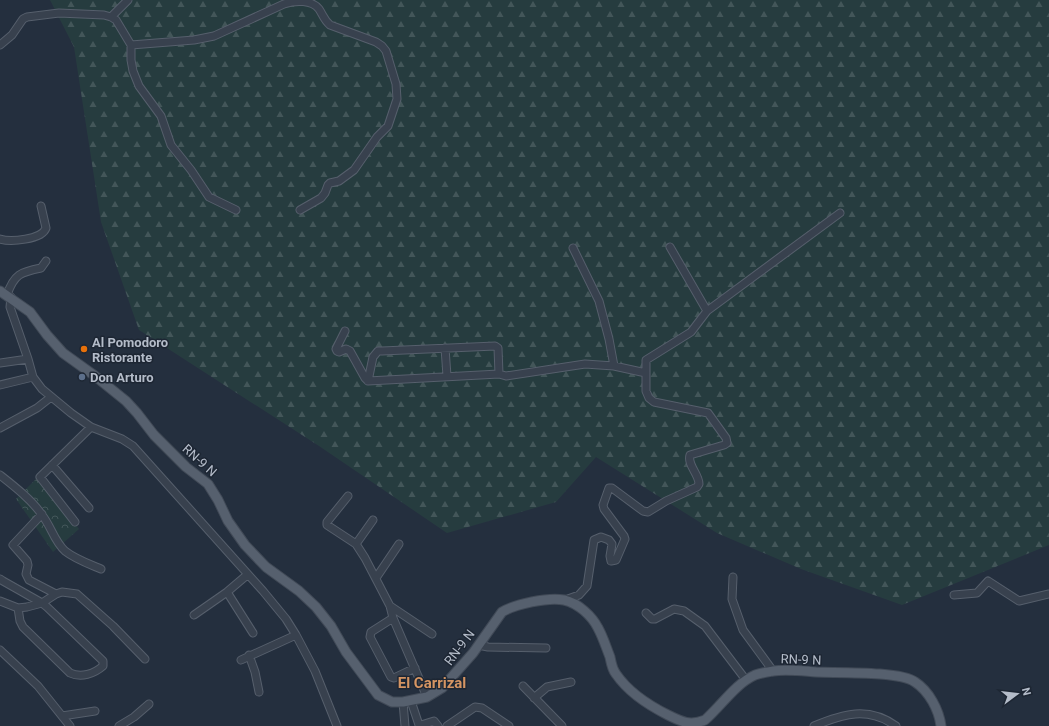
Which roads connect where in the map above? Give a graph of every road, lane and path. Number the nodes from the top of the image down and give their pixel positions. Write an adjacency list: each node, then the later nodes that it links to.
1 (128, 0): 3 (street)
2 (294, 1): 5 (street); 8 (street)
3 (111, 17): 4 (street); 5 (street)
4 (0, 45)
5 (131, 45): 7 (street)
6 (41, 206): 10 (street)
7 (236, 210)
8 (300, 210)
9 (840, 213): 15 (street)
10 (0, 239)
11 (670, 247): 15 (street)
12 (573, 248): 20 (street)
13 (46, 261): 14 (street)
14 (6, 294): 18 (street); 73 (main road, RN-9 N)
15 (707, 311): 21 (street)
16 (345, 331): 25 (street)
17 (445, 348): 22 (street); 23 (street); 25 (street)
18 (28, 358): 19 (street); 24 (street)
19 (0, 363)
20 (614, 366): 21 (street); 22 (street)
21 (646, 373): 48 (street)
22 (499, 374): 23 (street)
23 (447, 376): 25 (street)
24 (33, 377): 26 (street); 27 (street)
25 (368, 381)
26 (0, 385)
27 (51, 397): 28 (street); 29 (street)
28 (92, 426): 30 (street); 40 (street)
29 (0, 428)
30 (52, 465): 33 (street); 36 (street)
31 (0, 475): 34 (street)
32 (348, 496): 37 (street)
33 (88, 508)
34 (42, 514): 39 (street); 45 (street)
35 (373, 520): 37 (street)
36 (75, 522)
37 (356, 544): 42 (street)
38 (399, 544): 42 (street)
39 (101, 569)
40 (247, 575): 44 (street); 57 (street)
41 (733, 576): 66 (street)
42 (376, 578): 51 (street)
43 (0, 579): 50 (street)
44 (227, 592): 54 (street); 56 (street)
45 (56, 594): 50 (street); 63 (street)
46 (1049, 594): 47 (street)
47 (954, 595)
48 (565, 600): 59 (main road, RN-9 N); 77 (main road, RN-9 N)
49 (0, 601): 52 (street)
50 (42, 603): 52 (street); 52 (street)
51 (390, 606): 55 (street); 58 (street)
52 (18, 608)
53 (646, 613): 67 (street)
54 (194, 615)
55 (393, 618): 65 (street); 65 (street)
56 (253, 633)
57 (296, 634): 62 (street); 80 (street)
58 (432, 634)
59 (478, 645): 60 (street); 71 (main road, RN-9 N)
60 (546, 648)
61 (0, 650): 76 (street)
62 (249, 655): 64 (street); 70 (street)
63 (144, 659)
64 (241, 660)
65 (415, 668): 71 (street)
66 (773, 671): 67 (main road, RN-9 N); 89 (main road, RN-9 N)
67 (746, 680): 77 (main road, RN-9 N)
68 (571, 682): 72 (street)
69 (523, 686): 72 (street)
70 (259, 692)
71 (427, 697): 73 (main road, RN-9 N)
72 (534, 698): 85 (street)
73 (407, 702): 81 (street); 82 (street)
74 (149, 704): 79 (street)
75 (95, 711): 76 (street)
76 (62, 716): 78 (street)
77 (698, 725)
78 (70, 726)
79 (119, 726)
80 (337, 726)
81 (405, 726)
82 (438, 726)
83 (447, 726): 84 (street)
84 (509, 726)
85 (562, 726)
86 (814, 726): 87 (street); 88 (street)
87 (824, 726)
88 (896, 726)
89 (941, 726)

